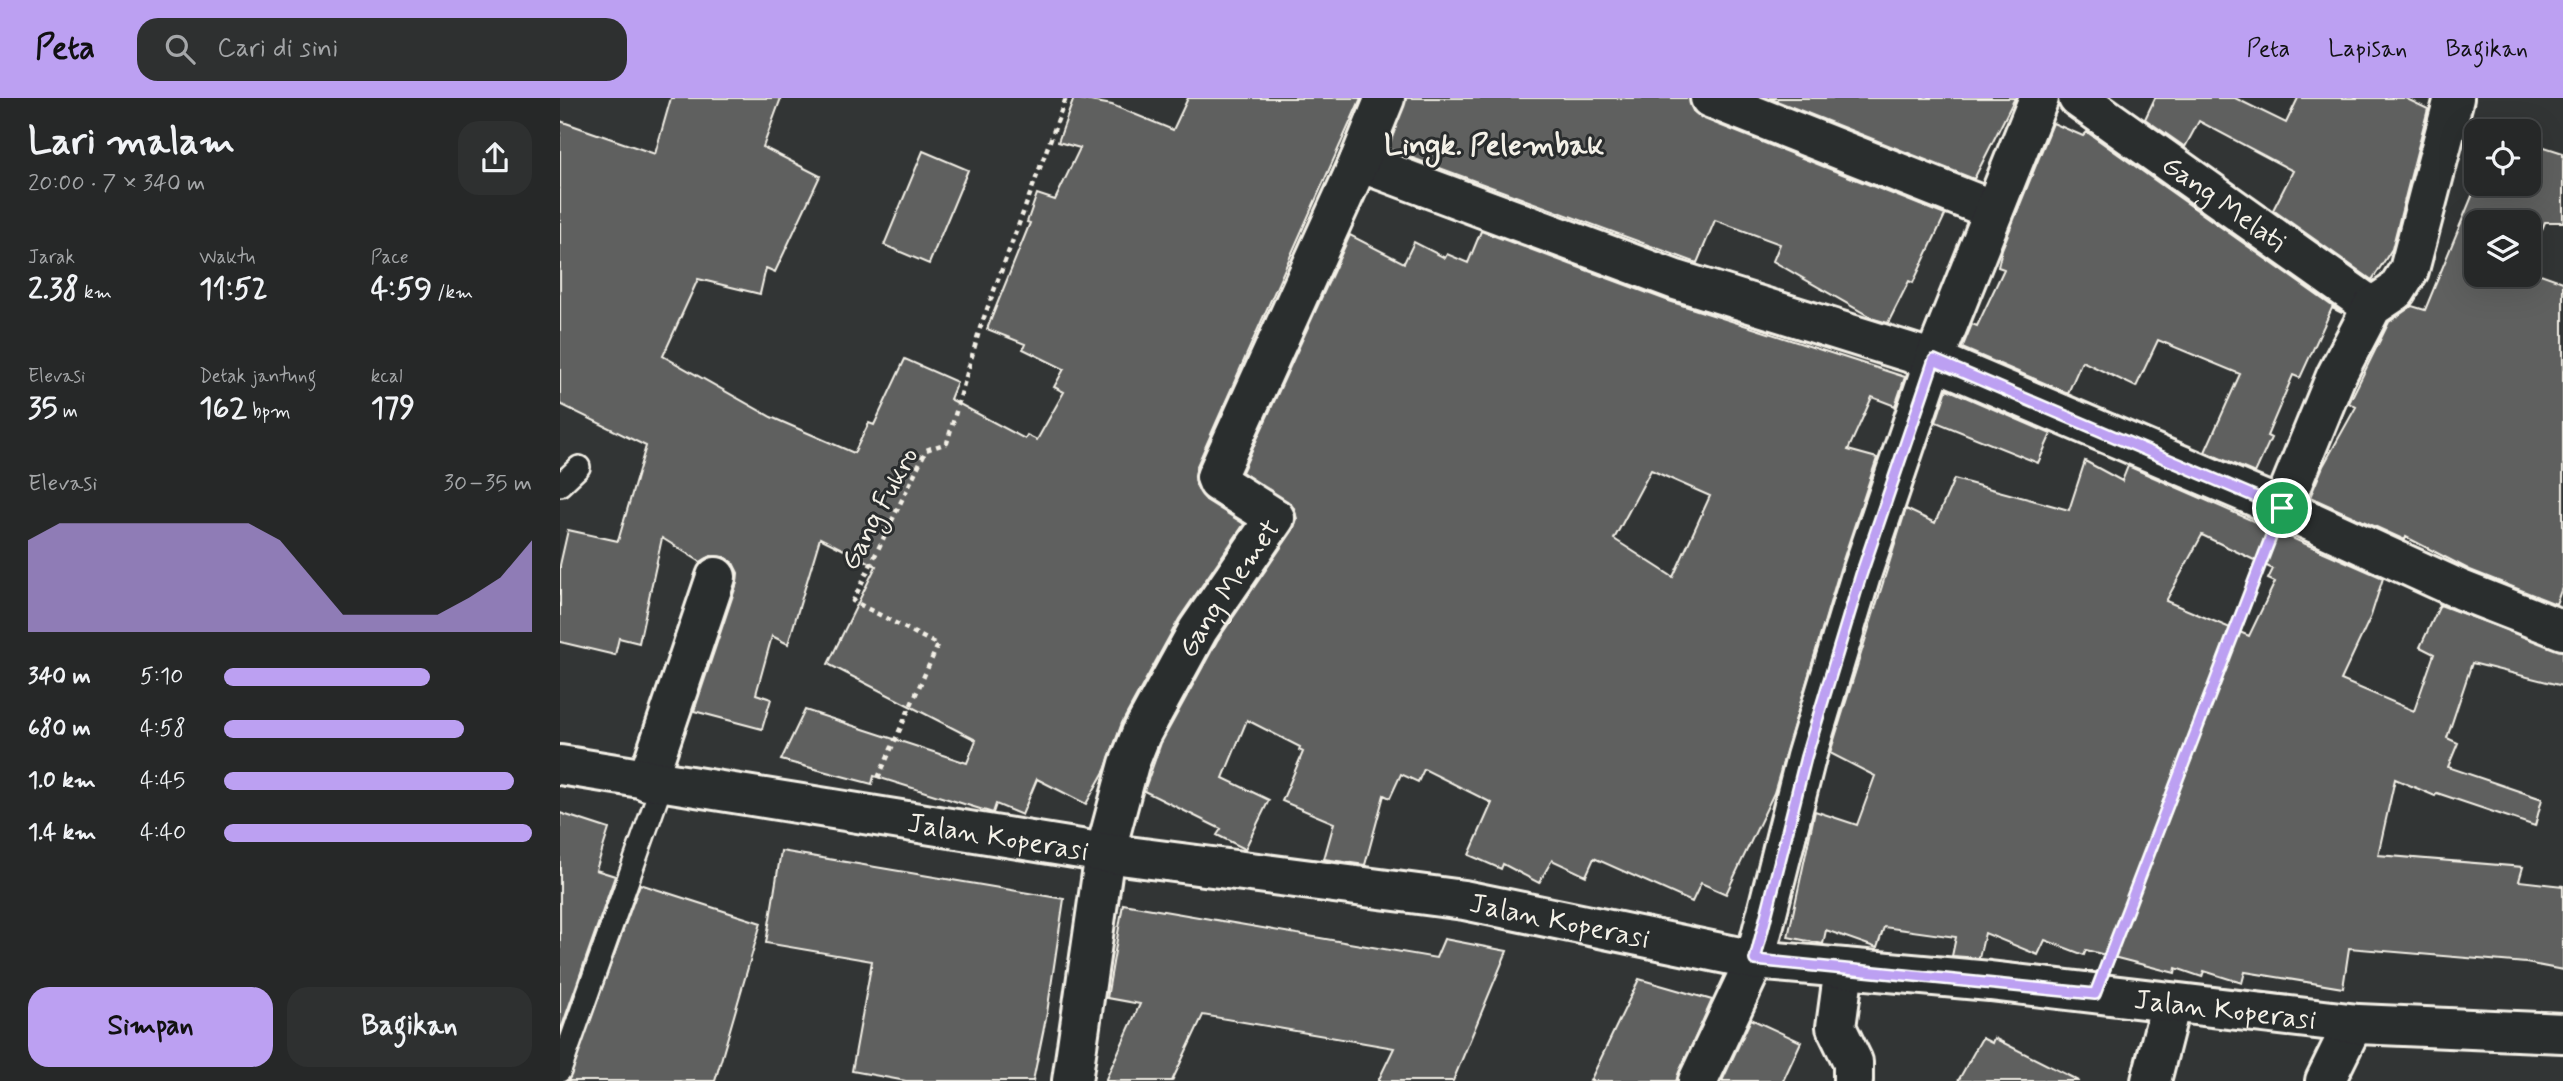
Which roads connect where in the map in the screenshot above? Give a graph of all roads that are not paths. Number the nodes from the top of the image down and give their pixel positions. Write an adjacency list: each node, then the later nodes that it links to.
1 (1385, 98): 6 (street)
2 (1710, 98): 7 (street)
3 (2039, 98): 7 (street)
4 (2078, 98): 8 (street, Gang Melati)
5 (2454, 98): 8 (street)
6 (1359, 162): 9 (street); 17 (street, Gang Memet)
7 (1993, 210): 9 (street)
8 (2372, 307): 12 (street)
9 (1934, 360): 12 (street); 18 (street)
10 (579, 467): 11 (lane)
11 (560, 485)
12 (2282, 508): 14 (street)
13 (716, 577): 16 (street)
14 (2562, 628)
15 (560, 765): 16 (street, Jalan Koperasi)
16 (655, 783): 17 (street, Jalan Koperasi); 23 (lane)
17 (1105, 853): 18 (street, Jalan Koperasi); 24 (street)
18 (1755, 960): 19 (street, Jalan Koperasi); 25 (street)
19 (1844, 968): 20 (street, Jalan Koperasi); 26 (street)
20 (2171, 1003): 21 (street, Jalan Koperasi); 27 (street)
21 (2353, 1024): 22 (street, Jalan Koperasi); 28 (street)
22 (2563, 1033)
23 (560, 1071)
24 (1072, 1081)
25 (1698, 1081)
26 (1853, 1081)
27 (2151, 1081)
28 (2325, 1081)

